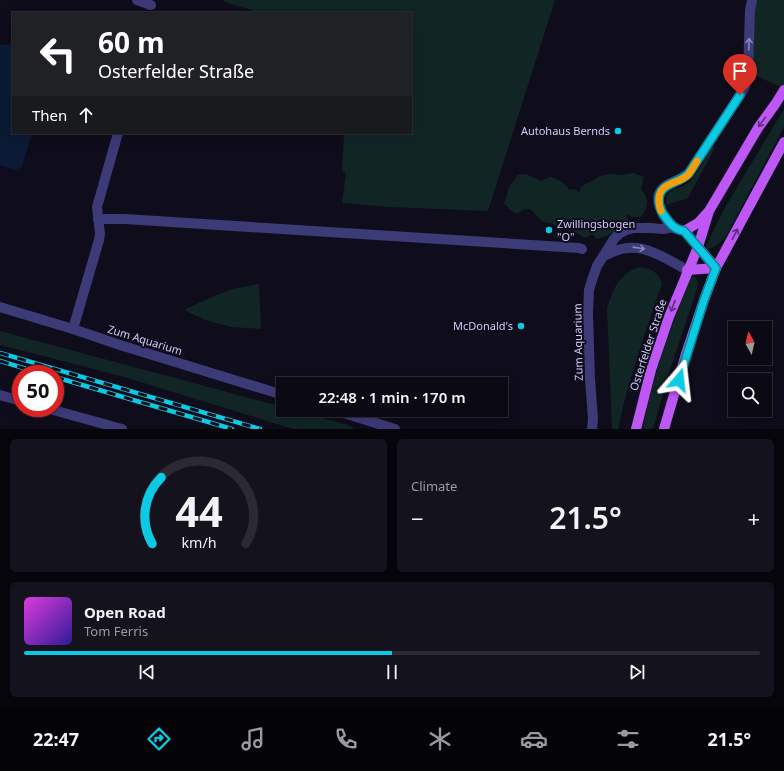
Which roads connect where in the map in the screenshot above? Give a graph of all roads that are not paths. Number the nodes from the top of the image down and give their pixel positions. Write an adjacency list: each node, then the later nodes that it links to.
1 (137, 0): 3 (street)
2 (752, 0): 9 (street, one-way to 2)
3 (153, 6)
4 (784, 90): 7 (main road, Osterfelder Straße, one-way to 7)
5 (118, 134): 8 (street)
6 (784, 142): 14 (main road, one-way to 6)
7 (709, 211): 10 (main road); 11 (main road, Osterfelder Straße)
8 (98, 219): 12 (street); 17 (street)
9 (673, 227): 10 (street); 13 (street, Zum Aquarium)
10 (684, 231): 11 (street)
11 (698, 247): 14 (main road); 15 (main road, Osterfelder Straße)
12 (582, 249)
13 (602, 257): 15 (street, one-way to 15); 25 (street, Zum Aquarium)
14 (716, 268): 15 (main road); 27 (main road)
15 (688, 270): 26 (main road, Osterfelder Straße, one-way to 26)
16 (0, 306): 17 (street, Zum Aquarium)
17 (73, 329): 18 (street, Zum Aquarium)
18 (276, 393)
19 (0, 395): 20 (street)
20 (12, 398)
21 (64, 413): 23 (street)
22 (356, 417): 24 (street)
23 (122, 429)
24 (395, 429)
25 (592, 429)
26 (636, 429)
27 (664, 429)

